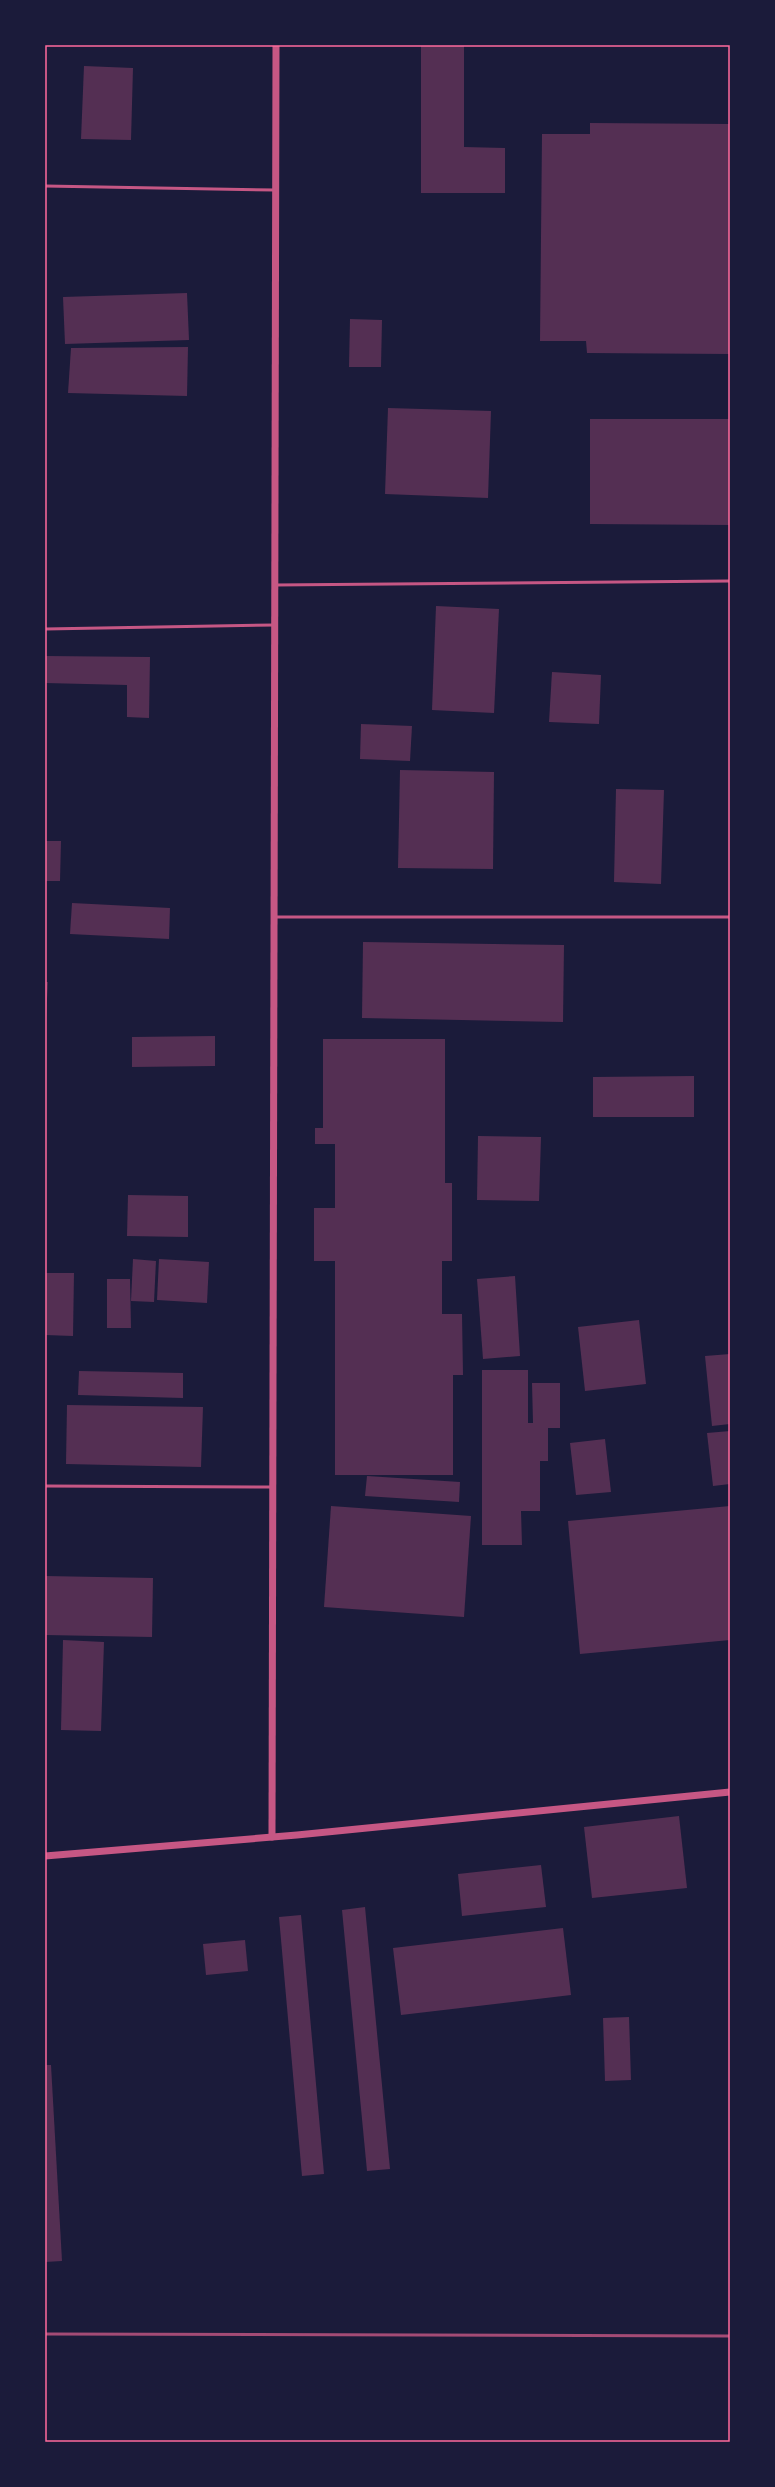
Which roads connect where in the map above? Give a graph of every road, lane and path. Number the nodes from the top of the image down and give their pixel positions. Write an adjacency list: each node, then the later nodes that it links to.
1 (276, 45): 3 (street)
2 (45, 186): 3 (lane)
3 (276, 190): 5 (street)
4 (730, 581): 5 (lane)
5 (275, 585): 6 (street)
6 (275, 624): 7 (lane); 8 (street)
7 (45, 629)
8 (274, 917): 9 (lane); 11 (street)
9 (730, 917)
10 (45, 1486): 11 (lane)
11 (273, 1487): 13 (street)
12 (730, 1792): 13 (street)
13 (272, 1837): 14 (street)
14 (45, 1856)

